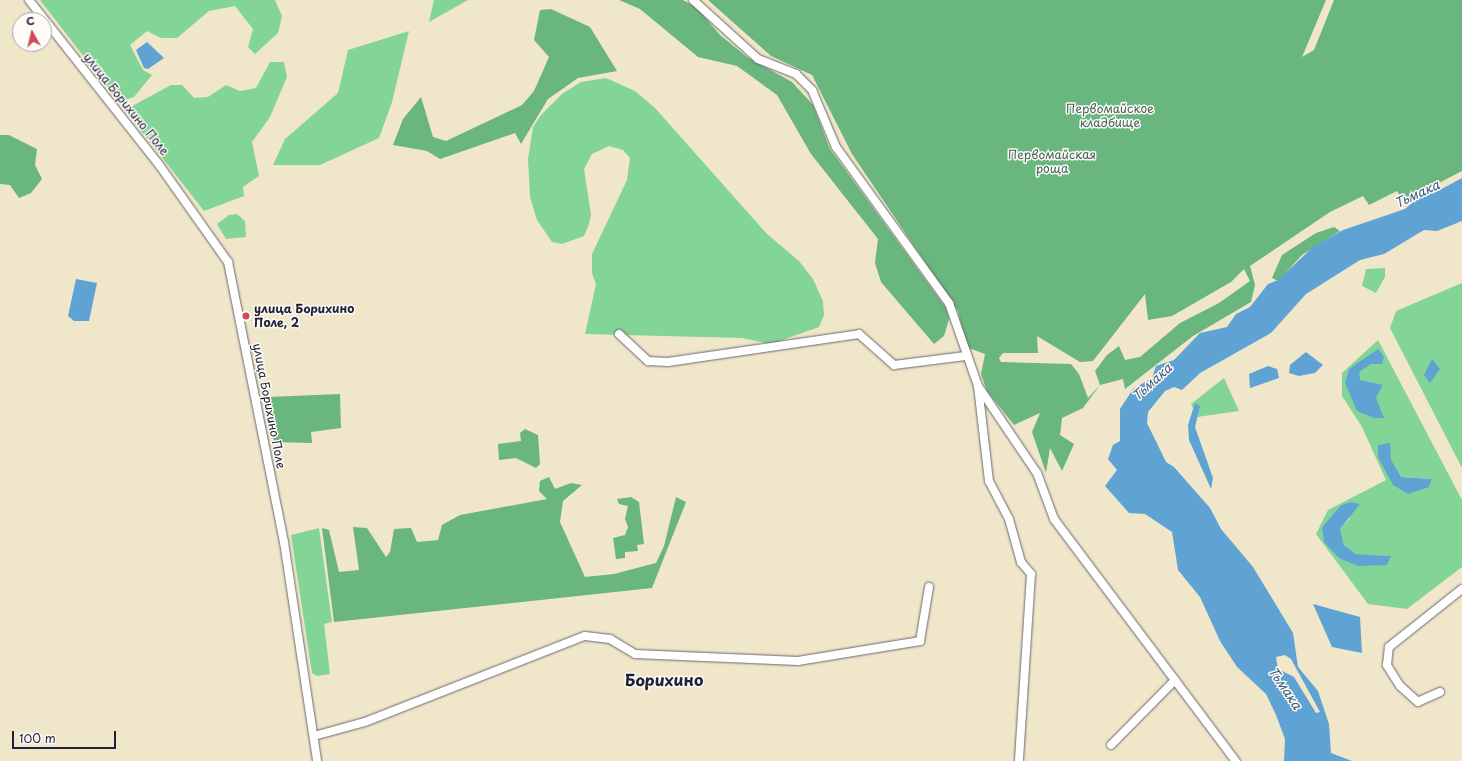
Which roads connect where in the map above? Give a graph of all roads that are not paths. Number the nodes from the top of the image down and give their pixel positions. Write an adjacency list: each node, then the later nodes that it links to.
1 (29, 0): 10 (street, улица Борихино Поле)
2 (693, 0): 4 (street)
3 (619, 334): 4 (street)
4 (965, 356): 5 (street)
5 (978, 386): 8 (street); 13 (street)
6 (929, 587): 10 (street)
7 (1462, 589): 9 (street)
8 (1175, 680): 11 (street); 14 (street)
9 (1440, 692)
10 (314, 736): 12 (street, улица Борихино Поле)
11 (1111, 745)
12 (317, 761)
13 (1019, 761)
14 (1236, 761)

